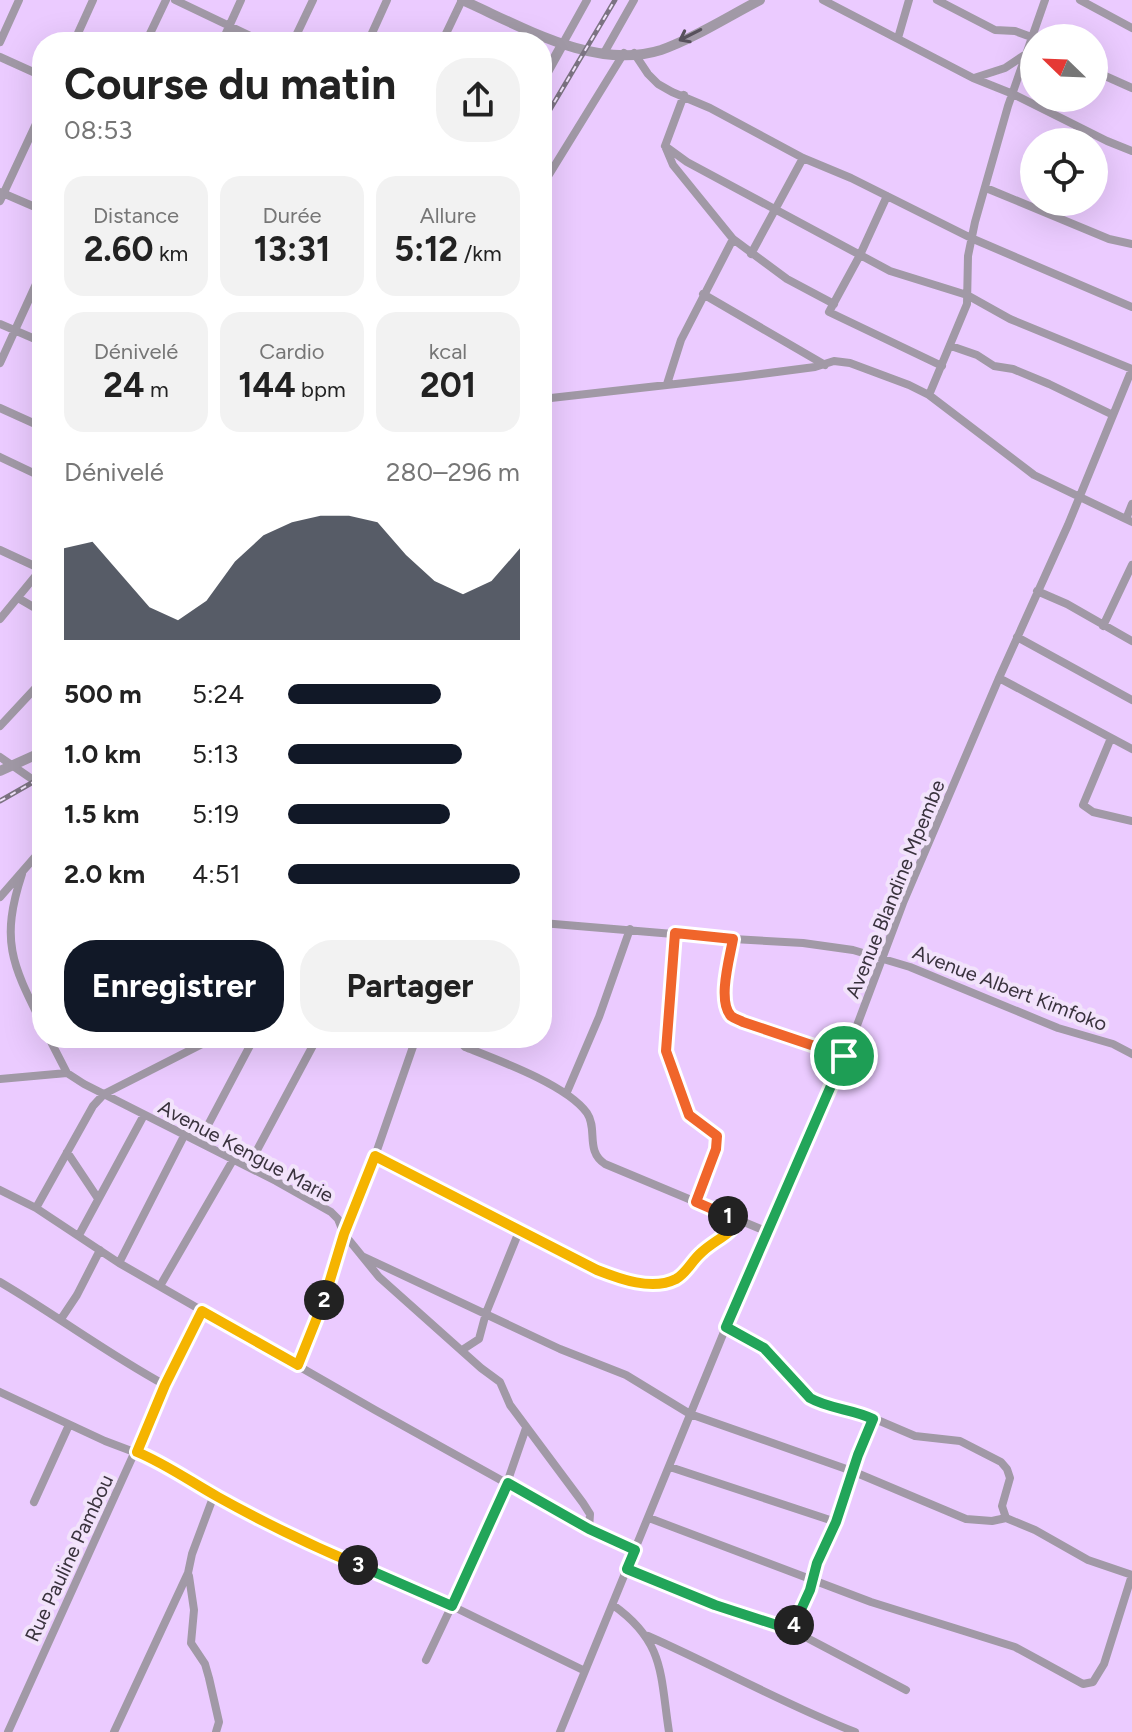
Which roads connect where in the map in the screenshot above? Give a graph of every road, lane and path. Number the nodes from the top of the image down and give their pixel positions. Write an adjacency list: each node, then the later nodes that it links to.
1 (19, 0): 31 (street)
2 (93, 0): 20 (street)
3 (166, 0): 21 (street)
4 (175, 0): 18 (street)
5 (241, 0): 18 (street)
6 (313, 0): 24 (street)
7 (387, 0): 25 (street)
8 (462, 0): 26 (street); 27 (street)
9 (587, 0): 32 (street)
10 (634, 0): 33 (street)
11 (760, 0): 34 (street, one-way to 34)
12 (823, 0): 29 (street)
13 (909, 0): 29 (street)
14 (937, 0): 28 (street)
15 (1045, 0): 17 (street)
16 (1080, 0): 19 (street)
17 (1037, 24)
18 (230, 26): 22 (street); 23 (street)
19 (1132, 28)
20 (79, 32)
21 (151, 32)
22 (227, 32)
23 (242, 32)
24 (298, 32)
25 (373, 32)
26 (447, 32)
27 (533, 32)
28 (1020, 33)
29 (898, 38): 41 (street)
30 (552, 40): 32 (street)
31 (0, 42)
32 (562, 45): 33 (street); 37 (street)
33 (604, 53): 34 (street)
34 (629, 53): 44 (street); 49 (street)
35 (0, 57): 38 (street)
36 (1020, 58): 41 (street)
37 (552, 63)
38 (32, 71)
39 (1020, 74): 43 (street)
40 (1108, 77): 42 (street)
41 (973, 78): 43 (street)
42 (1132, 88)
43 (1013, 94): 47 (street); 50 (street)
44 (684, 95): 46 (street); 48 (street)
45 (32, 132): 51 (street)
46 (665, 146): 54 (street); 56 (street)
47 (1132, 151)
48 (803, 158): 52 (street); 54 (street)
49 (552, 171)
50 (986, 188): 55 (street); 57 (street)
51 (1, 196): 53 (street)
52 (887, 196): 55 (street); 59 (street)
53 (32, 207)
54 (774, 210): 58 (street); 59 (street)
55 (971, 238): 62 (street); 64 (street)
56 (733, 239): 58 (street); 61 (street)
57 (1132, 244)
58 (751, 254): 63 (street)
59 (860, 255): 62 (street); 63 (street)
60 (32, 293): 66 (street)
61 (703, 294): 70 (street); 73 (street)
62 (967, 295): 68 (street); 72 (street)
63 (834, 304): 71 (street)
64 (1132, 307)
65 (0, 324): 66 (street)
66 (15, 331): 67 (street); 69 (street)
67 (32, 338)
68 (951, 346): 71 (street); 77 (street)
69 (0, 363)
70 (825, 365): 73 (street); 74 (street)
71 (942, 366): 74 (street)
72 (1132, 369): 77 (street, Avenue Blandine Mpembe)
73 (667, 384): 75 (street)
74 (929, 395): 81 (street)
75 (552, 398)
76 (0, 408): 78 (street)
77 (1113, 415): 81 (street, Avenue Blandine Mpembe)
78 (32, 422)
79 (0, 457): 80 (street)
80 (32, 472)
81 (1080, 495): 83 (street); 88 (street, Avenue Blandine Mpembe)
82 (1132, 504): 83 (street)
83 (1129, 520)
84 (0, 550): 85 (street)
85 (32, 564)
86 (1132, 565): 92 (street)
87 (32, 580): 89 (street)
88 (1037, 591): 92 (street); 93 (street, Avenue Blandine Mpembe)
89 (18, 598): 90 (street); 91 (street)
90 (32, 606)
91 (0, 619)
92 (1103, 626): 94 (street)
93 (1017, 637): 95 (street, Avenue Blandine Mpembe); 97 (street)
94 (1132, 641)
95 (999, 678): 99 (street); 115 (street, Avenue Blandine Mpembe)
96 (32, 692): 98 (street)
97 (1132, 700)
98 (0, 726)
99 (1111, 738): 100 (street); 106 (street)
100 (1132, 749)
101 (0, 757): 103 (street)
102 (32, 757): 103 (street)
103 (14, 765): 104 (street); 105 (street)
104 (0, 771)
105 (32, 778)
106 (1132, 821)
107 (32, 862): 108 (street)
108 (22, 874): 109 (street); 113 (street)
109 (0, 897)
110 (552, 924): 111 (street, Avenue Albert Kimfoko)
111 (630, 929): 112 (street, Avenue Albert Kimfoko); 129 (street)
112 (675, 933): 114 (street, Avenue Albert Kimfoko); 140 (street)
113 (4, 937): 116 (street)
114 (733, 939): 115 (street, Avenue Albert Kimfoko); 126 (street)
115 (882, 957): 117 (street, Avenue Albert Kimfoko); 126 (street, Avenue Blandine Mpembe)
116 (32, 1003)
117 (1113, 1044): 118 (street); 125 (street, Avenue Albert Kimfoko)
118 (1132, 1045)
119 (54, 1048): 127 (street)
120 (194, 1048): 130 (street)
121 (249, 1048): 133 (street)
122 (312, 1048): 137 (street)
123 (413, 1048): 135 (street)
124 (467, 1048): 129 (street)
125 (1132, 1054)
126 (844, 1056): 144 (street, Avenue Blandine Mpembe)
127 (67, 1073): 128 (street); 130 (street, Avenue Kengue Marie)
128 (0, 1079)
129 (567, 1092): 140 (street)
130 (104, 1094): 131 (street, Avenue Kengue Marie); 134 (street)
131 (144, 1115): 132 (street, Avenue Kengue Marie); 139 (street)
132 (184, 1136): 133 (street, Avenue Kengue Marie); 149 (street)
133 (199, 1142): 136 (street, Avenue Kengue Marie)
134 (67, 1152): 139 (street); 141 (street)
135 (375, 1156): 143 (street); 145 (street)
136 (233, 1160): 137 (street, Avenue Kengue Marie); 151 (street)
137 (248, 1167): 145 (street, Avenue Kengue Marie)
138 (0, 1190): 141 (street)
139 (97, 1197): 146 (street)
140 (696, 1202): 142 (street)
141 (36, 1208): 146 (street)
142 (739, 1220): 143 (street); 144 (street)
143 (520, 1229): 153 (street)
144 (768, 1232): 155 (street, Avenue Blandine Mpembe)
145 (344, 1234): 148 (street, Avenue Kengue Marie); 157 (street)
146 (79, 1235): 147 (street)
147 (100, 1250): 149 (street); 154 (street)
148 (362, 1256): 153 (street); 156 (street, Avenue Kengue Marie)
149 (119, 1263): 151 (street)
150 (1, 1284): 154 (street)
151 (160, 1286): 152 (street)
152 (202, 1311): 157 (street); 158 (street, Rue Pauline Pambou)
153 (486, 1313): 156 (street); 160 (street)
154 (61, 1319): 158 (street)
155 (726, 1327): 160 (street, Avenue Blandine Mpembe); 161 (street)
156 (462, 1350): 163 (street, Avenue Kengue Marie)
157 (298, 1365): 167 (street)
158 (165, 1385): 164 (street, Rue Pauline Pambou)
159 (0, 1392): 162 (street)
160 (690, 1414): 165 (street, Avenue Blandine Mpembe); 166 (street)
161 (873, 1419): 166 (street); 171 (street)
162 (69, 1425): 164 (street); 169 (street)
163 (526, 1428): 167 (street); 173 (street, Avenue Kengue Marie)
164 (137, 1452): 168 (street); 186 (street, Rue Pauline Pambou)
165 (670, 1467): 170 (street, Avenue Blandine Mpembe); 172 (street)
166 (852, 1471): 171 (street); 172 (street)
167 (508, 1483): 173 (street); 180 (street)
168 (214, 1495): 176 (street); 180 (street)
169 (34, 1502)
170 (649, 1518): 174 (street, Avenue Blandine Mpembe); 178 (street)
171 (1006, 1518): 177 (street)
172 (836, 1522): 178 (street)
173 (589, 1529): 174 (street)
174 (635, 1550): 175 (street, Avenue Blandine Mpembe)
175 (627, 1569): 179 (street, Avenue Blandine Mpembe); 181 (street)
176 (188, 1573): 187 (street); 188 (street)
177 (1132, 1575): 178 (street)
178 (812, 1579): 181 (street)
179 (613, 1605): 182 (street); 184 (street, Avenue Blandine Mpembe)
180 (452, 1606): 183 (street); 184 (street)
181 (792, 1630): 185 (street)
182 (648, 1636): 190 (street); 191 (street)
183 (426, 1660)
184 (585, 1671): 189 (street, Avenue Blandine Mpembe)
185 (906, 1690)
186 (8, 1732)
187 (114, 1732)
188 (216, 1732)
189 (560, 1732)
190 (669, 1732)
191 (855, 1732)

